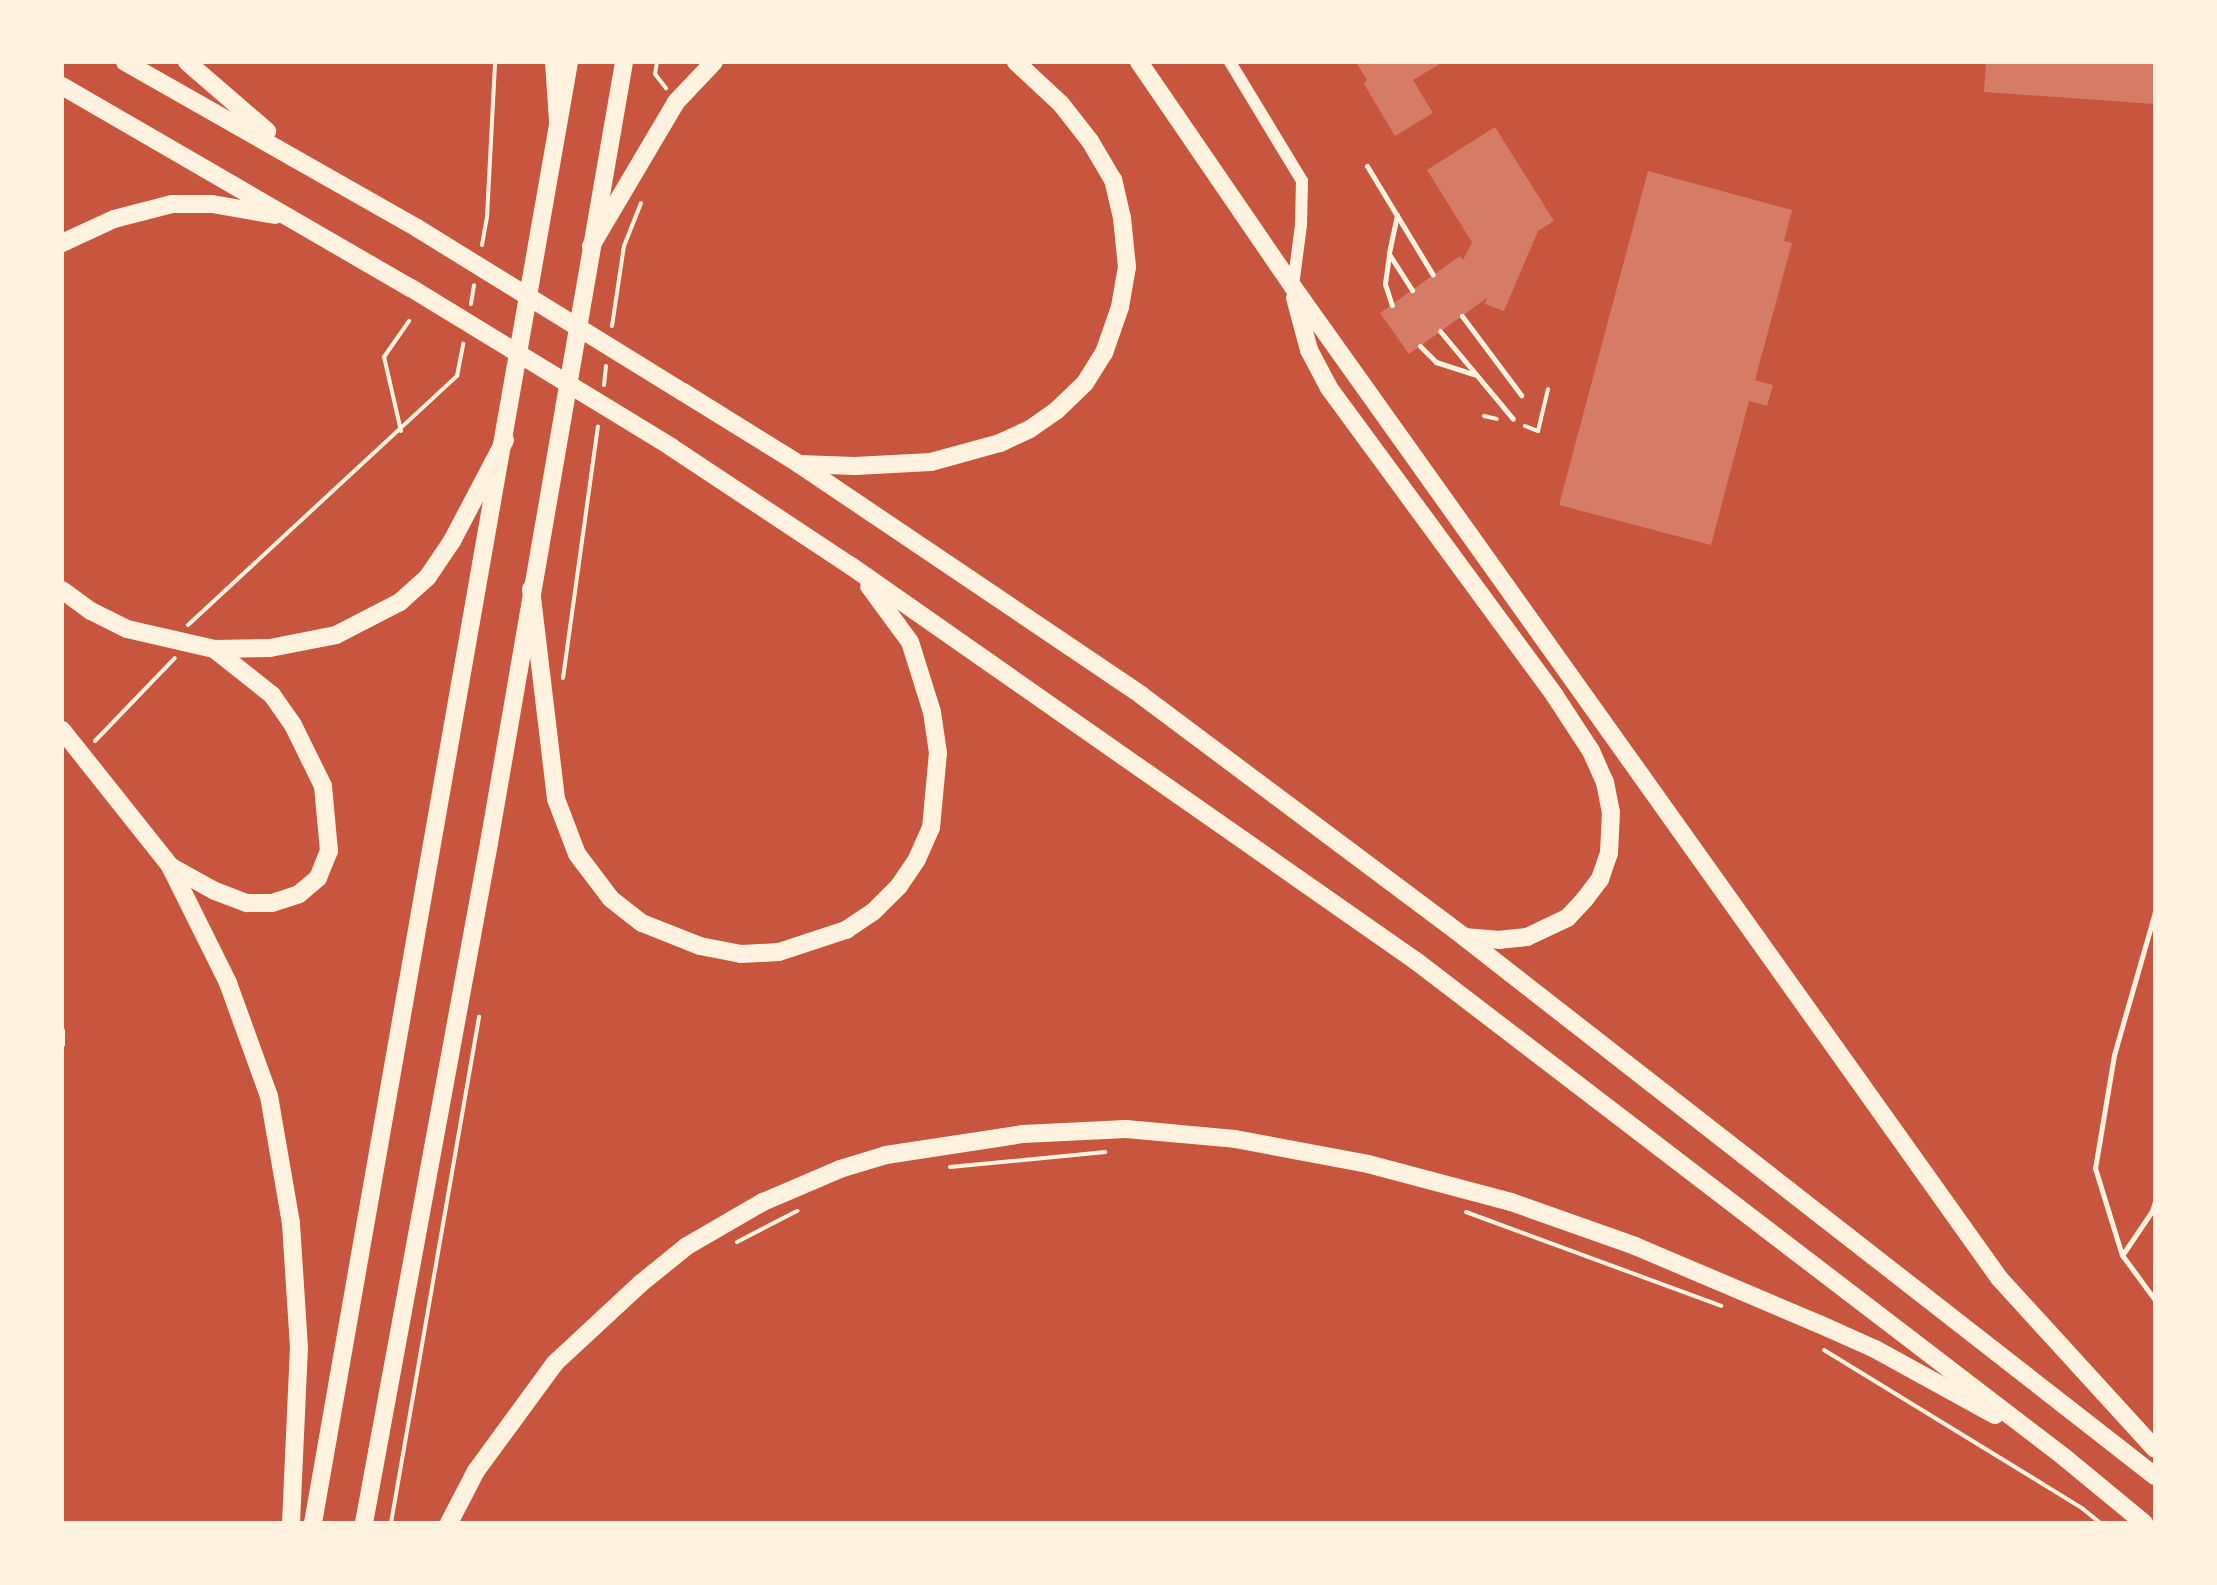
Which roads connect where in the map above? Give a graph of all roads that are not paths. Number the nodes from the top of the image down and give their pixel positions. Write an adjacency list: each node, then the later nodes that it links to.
1 (125, 62): 12 (highway)
2 (187, 62): 12 (highway)
3 (554, 62): 11 (highway)
4 (569, 62): 11 (highway)
5 (624, 62): 17 (highway)
6 (714, 62): 17 (highway)
7 (1016, 62): 30 (highway)
8 (1139, 62): 20 (highway)
9 (1230, 62): 20 (street)
10 (62, 86): 15 (highway)
11 (558, 121): 29 (highway)
12 (310, 165): 30 (highway)
13 (1367, 166): 14 (lane)
14 (1397, 214): 18 (lane); 19 (lane)
15 (286, 217): 16 (highway); 31 (highway)
16 (62, 243)
17 (591, 246): 32 (highway)
18 (1389, 254): 21 (lane); 22 (lane)
19 (1433, 275)
20 (1293, 287): 38 (highway); 44 (highway)
21 (1412, 290)
22 (1392, 305)
23 (1462, 316): 27 (lane)
24 (1440, 331): 26 (lane)
25 (1420, 346): 26 (lane)
26 (1477, 375): 28 (lane)
27 (1521, 395)
28 (1513, 419)
29 (505, 440): 34 (highway); 48 (highway)
30 (799, 464): 38 (highway)
31 (851, 566): 32 (highway); 45 (highway)
32 (531, 589): 49 (highway)
33 (62, 590): 34 (highway)
34 (214, 649): 36 (highway)
35 (62, 730): 36 (highway)
36 (170, 866): 47 (highway)
37 (2155, 912): 42 (lane)
38 (1464, 937): 46 (highway)
39 (62, 1030): 40 (lane)
40 (62, 1044)
41 (2155, 1201): 42 (lane)
42 (2122, 1255): 43 (lane)
43 (2155, 1300)
44 (2155, 1449)
45 (2064, 1457): 50 (highway); 51 (highway)
46 (2155, 1476)
47 (291, 1523)
48 (313, 1523)
49 (364, 1523)
50 (449, 1523)
51 (2144, 1523)

